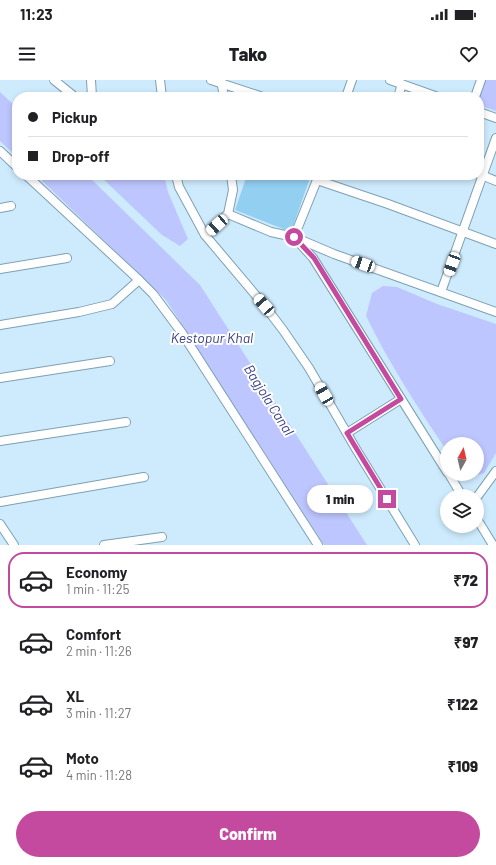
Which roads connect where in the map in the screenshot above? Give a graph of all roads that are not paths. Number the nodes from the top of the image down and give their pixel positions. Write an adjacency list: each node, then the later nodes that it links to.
1 (54, 80): 10 (street)
2 (91, 80): 11 (street)
3 (160, 80): 12 (street)
4 (211, 80): 8 (street)
5 (352, 80): 15 (street)
6 (390, 80): 9 (street)
7 (481, 80): 18 (street)
8 (222, 82): 13 (street); 14 (street)
9 (402, 84): 16 (street); 17 (street)
10 (69, 92)
11 (92, 92)
12 (161, 92)
13 (223, 92)
14 (249, 92)
15 (348, 92)
16 (400, 92)
17 (424, 92)
18 (477, 92)
19 (484, 114): 20 (street)
20 (496, 118)
21 (496, 138): 24 (street)
22 (0, 151): 23 (street)
23 (12, 162)
24 (484, 168)
25 (484, 176): 32 (street)
26 (31, 180): 42 (street)
27 (177, 180): 37 (street)
28 (232, 180): 35 (street)
29 (317, 180): 38 (street)
30 (326, 180): 36 (street)
31 (479, 180): 36 (street)
32 (496, 180)
33 (11, 206): 34 (street)
34 (0, 208)
35 (228, 214): 37 (street); 38 (street)
36 (462, 233): 39 (street); 43 (street)
37 (205, 235): 50 (street)
38 (294, 237): 43 (street); 48 (street)
39 (496, 244)
40 (67, 258): 41 (street)
41 (0, 268)
42 (140, 280): 45 (street); 62 (street)
43 (441, 292): 44 (street)
44 (496, 312)
45 (0, 325)
46 (110, 361): 47 (street)
47 (0, 378)
48 (401, 399): 50 (street); 52 (street)
49 (126, 422): 51 (street)
50 (347, 433): 63 (street)
51 (0, 441)
52 (440, 460)
53 (496, 471): 55 (street)
54 (144, 477): 56 (street)
55 (483, 489)
56 (0, 502)
57 (0, 524): 60 (street)
58 (484, 530): 64 (street)
59 (162, 537): 61 (street)
60 (14, 545)
61 (104, 545)
62 (318, 545)
63 (415, 545)
64 (493, 545)

